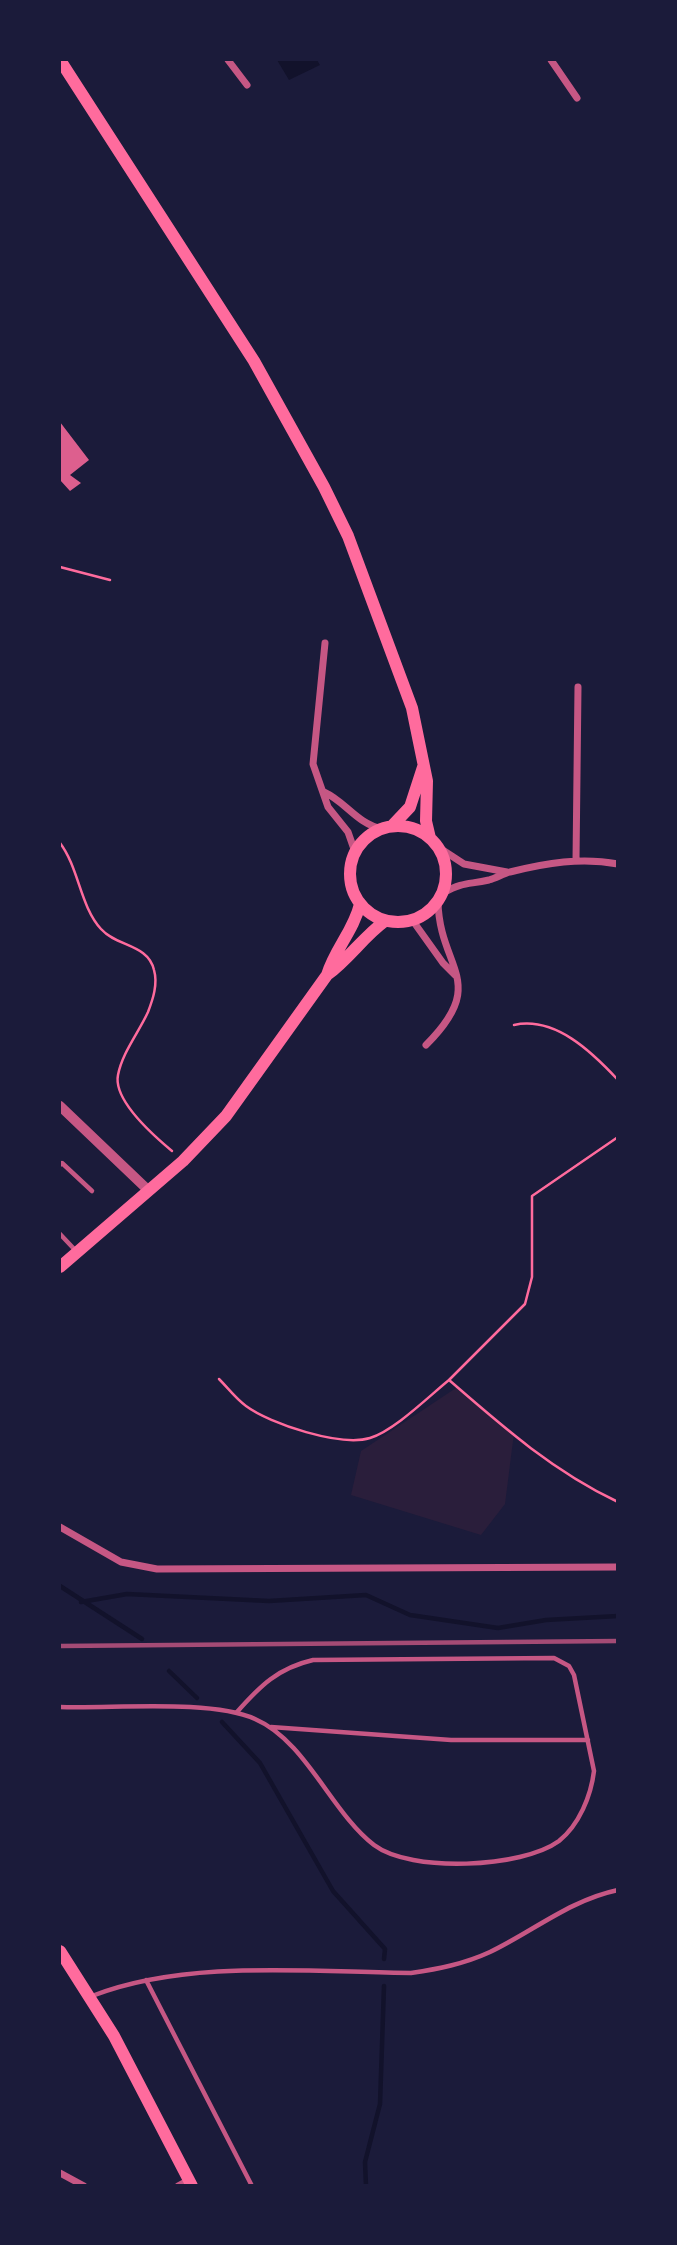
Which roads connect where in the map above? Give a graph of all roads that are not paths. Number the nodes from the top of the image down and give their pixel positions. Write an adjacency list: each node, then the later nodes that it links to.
1 (60, 60): 8 (main road)
2 (228, 60): 4 (street)
3 (551, 60): 5 (street)
4 (247, 85)
5 (577, 98)
6 (325, 643): 9 (street)
7 (578, 687): 13 (street)
8 (422, 767): 10 (main road); 11 (main road)
9 (324, 792): 10 (street); 12 (street)
10 (387, 828): 11 (main road); 12 (main road)
11 (434, 842): 15 (street); 16 (main road)
12 (355, 852): 17 (main road)
13 (576, 860): 14 (street); 15 (street)
14 (618, 864)
15 (508, 872): 16 (street)
16 (440, 897): 18 (main road); 21 (street)
17 (360, 904): 19 (main road); 20 (main road)
18 (413, 920): 19 (main road); 21 (street)
19 (385, 921): 20 (main road)
20 (327, 975): 25 (main road)
21 (456, 976): 22 (street)
22 (426, 1045)
23 (60, 1107): 25 (street)
24 (60, 1166): 26 (lane)
25 (148, 1190): 28 (main road)
26 (92, 1191)
27 (60, 1234): 28 (lane)
28 (77, 1252): 29 (main road)
29 (60, 1267)
30 (60, 1527): 31 (street)
31 (618, 1567)
32 (60, 1707): 33 (lane)
33 (237, 1712): 34 (lane); 35 (lane)
34 (271, 1727): 35 (lane); 35 (lane)
35 (588, 1740)
36 (618, 1890): 38 (lane)
37 (60, 1951): 39 (main road)
38 (146, 1980): 39 (lane); 43 (lane)
39 (92, 1997): 41 (main road)
40 (60, 2174): 42 (street)
41 (186, 2184)
42 (84, 2186)
43 (252, 2186)

